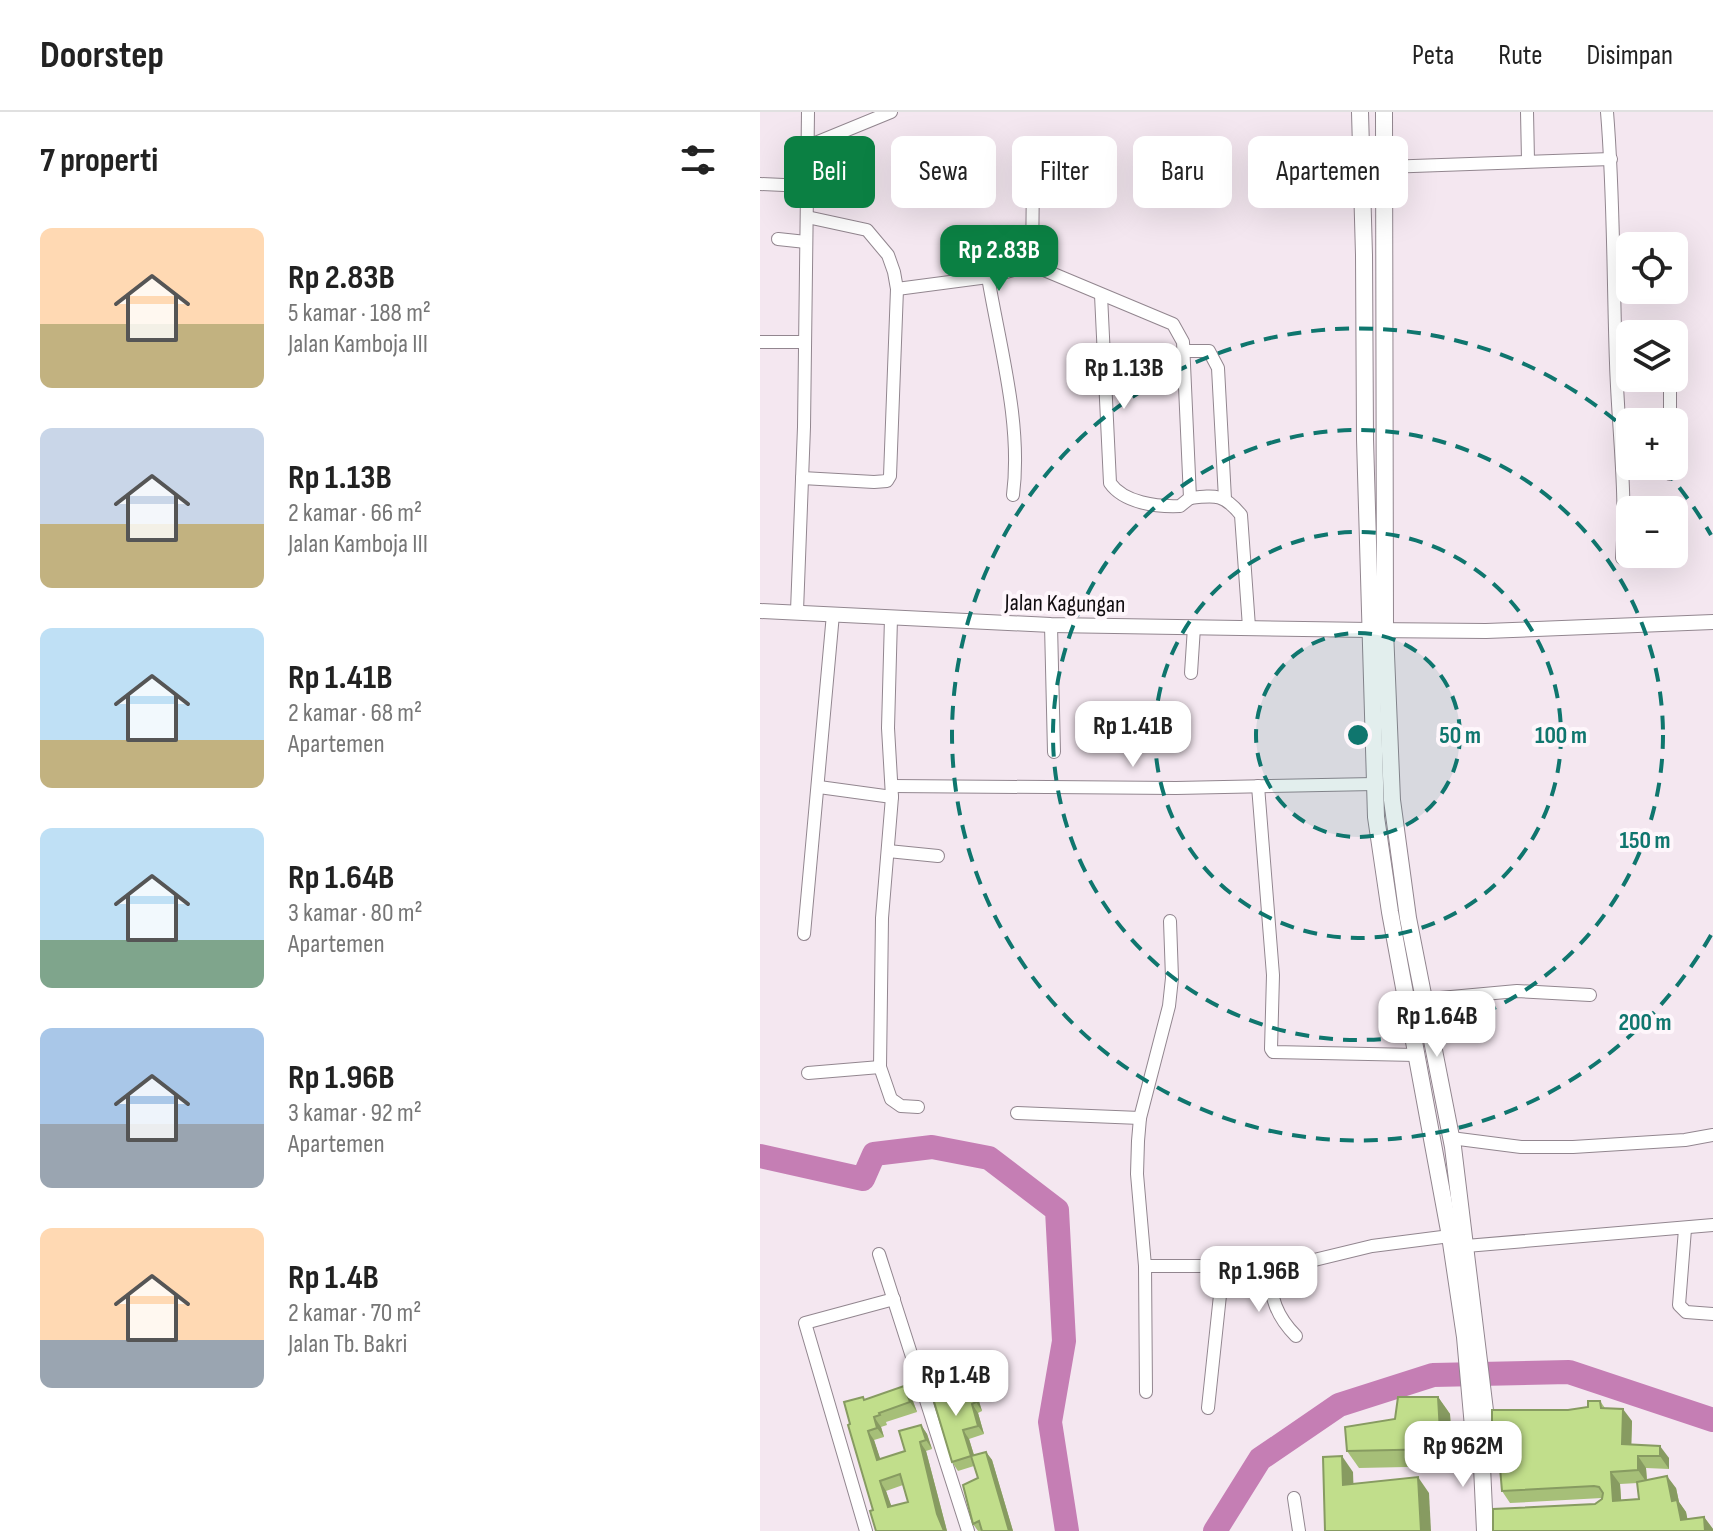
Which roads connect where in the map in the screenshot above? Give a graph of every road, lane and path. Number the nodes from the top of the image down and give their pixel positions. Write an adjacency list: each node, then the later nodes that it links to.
1 (808, 112): 7 (street)
2 (891, 112): 8 (street)
3 (1360, 112): 43 (main road)
4 (1384, 112): 9 (main road)
5 (1527, 112): 11 (street)
6 (1607, 112): 10 (street)
7 (808, 136)
8 (832, 136)
9 (1384, 136)
10 (1611, 159): 11 (street); 28 (street)
11 (1528, 160): 12 (street)
12 (1408, 166)
13 (760, 184): 14 (street)
14 (784, 185)
15 (807, 208): 18 (street)
16 (1033, 208): 21 (street)
17 (1384, 208): 43 (main road)
18 (807, 217): 20 (street); 23 (street)
19 (778, 239): 20 (street)
20 (806, 242): 26 (street)
21 (1032, 265): 22 (street); 24 (street)
22 (988, 277): 23 (street); 31 (street)
23 (897, 289): 30 (street)
24 (1101, 295): 27 (street); 33 (street)
25 (760, 342): 26 (street)
26 (805, 342): 30 (street)
27 (1183, 351): 33 (street); 34 (street)
28 (1616, 361)
29 (1618, 392): 32 (street)
30 (802, 478): 36 (street)
31 (1013, 495)
32 (1624, 496)
33 (1190, 498): 34 (street)
34 (1225, 499): 42 (street)
35 (760, 611): 36 (street, Jalan Kagungan)
36 (797, 611): 37 (street, Jalan Kagungan)
37 (833, 614): 38 (street, Jalan Kagungan); 48 (street)
38 (891, 618): 40 (street, Jalan Kagungan); 49 (street)
39 (1713, 622): 43 (street, Jalan Kagungan)
40 (1051, 625): 41 (street, Jalan Kagungan); 45 (street)
41 (1194, 627): 42 (street, Jalan Kagungan); 44 (street)
42 (1249, 627): 43 (street, Jalan Kagungan)
43 (1377, 630): 46 (main road); 55 (main road)
44 (1191, 673)
45 (1054, 752)
46 (1374, 784): 47 (street); 55 (main road)
47 (1258, 786): 49 (street); 56 (street)
48 (819, 787): 49 (street); 53 (street)
49 (892, 791): 50 (street)
50 (888, 851): 51 (street); 57 (street)
51 (938, 856)
52 (1170, 921): 61 (street)
53 (804, 934)
54 (1590, 995): 55 (street)
55 (1416, 1000): 56 (main road); 63 (main road)
56 (1416, 1055): 66 (main road)
57 (880, 1067): 58 (street); 59 (street)
58 (808, 1073)
59 (918, 1107)
60 (1017, 1113): 61 (street)
61 (1140, 1118): 69 (street)
62 (1713, 1135): 63 (street)
63 (1451, 1138): 67 (main road)
64 (1713, 1225): 65 (street)
65 (1685, 1229): 67 (street); 73 (street)
66 (1450, 1236): 71 (street); 75 (main road)
67 (1466, 1246): 75 (main road)
68 (879, 1254): 72 (street)
69 (1145, 1266): 70 (street); 76 (street)
70 (1223, 1267): 71 (street); 77 (street)
71 (1269, 1271): 74 (street)
72 (894, 1299): 80 (street); 81 (street)
73 (1713, 1314)
74 (1296, 1336)
75 (1470, 1338): 79 (main road)
76 (1146, 1392)
77 (1208, 1408)
78 (1294, 1498): 82 (street)
79 (1489, 1519)
80 (866, 1531)
81 (968, 1531)
82 (1299, 1531)

